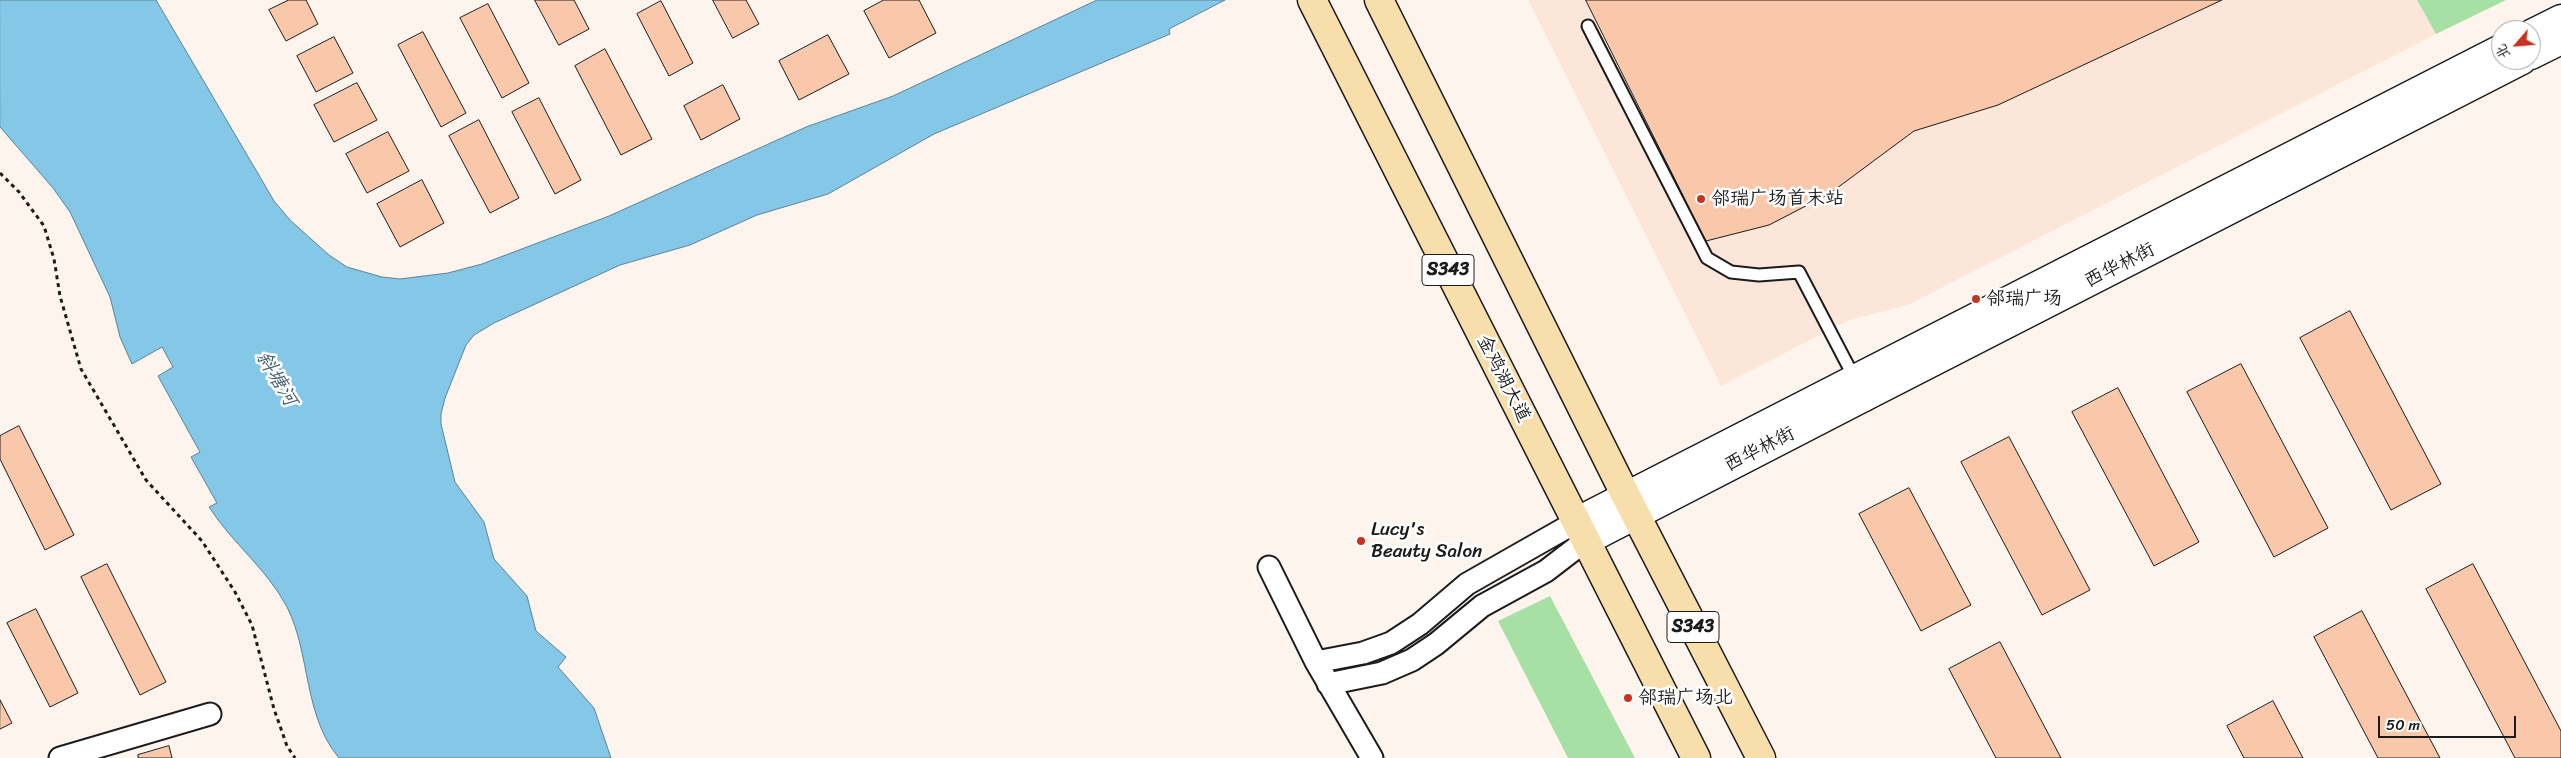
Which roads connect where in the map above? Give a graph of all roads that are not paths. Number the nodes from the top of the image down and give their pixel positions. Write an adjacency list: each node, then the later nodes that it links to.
1 (1312, 0): 12 (main road, 金鸡湖大道 / S343)
2 (1379, 0): 11 (main road, S343)
3 (2561, 18): 5 (main road)
4 (1588, 26): 10 (lane)
5 (2541, 29)
6 (2561, 40): 7 (main road)
7 (2541, 51)
8 (2491, 54): 10 (main road, 西华林街)
9 (2502, 70): 10 (main road, 西华林街)
10 (1859, 388): 11 (main road, 西华林街)
11 (1630, 505): 12 (main road, 西华林街); 20 (main road, S343)
12 (1581, 531): 14 (street); 15 (street); 19 (main road, 金鸡湖大道 / S343)
13 (1269, 568): 14 (street)
14 (1316, 662): 15 (street)
15 (1328, 684): 18 (street)
16 (210, 714): 17 (street)
17 (60, 758)
18 (1372, 758)
19 (1696, 758)
20 (1761, 758)

